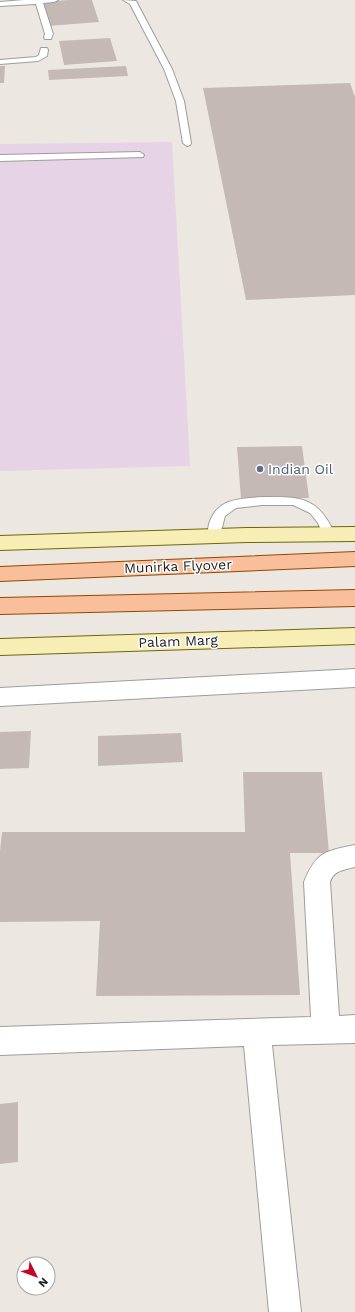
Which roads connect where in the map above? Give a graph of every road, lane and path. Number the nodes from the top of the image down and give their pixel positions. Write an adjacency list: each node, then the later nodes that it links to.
1 (54, 0): 3 (lane)
2 (128, 0): 8 (lane)
3 (39, 1): 4 (lane); 5 (lane)
4 (0, 4)
5 (48, 37)
6 (44, 50): 7 (lane)
7 (0, 62)
8 (187, 143)
9 (140, 155): 10 (lane)
10 (0, 158)
11 (329, 534): 12 (main road); 13 (main road); 13 (lane)
12 (355, 534)
13 (214, 536): 14 (main road)
14 (0, 543)
15 (355, 559): 16 (main road, Munirka Flyover)
16 (0, 574)
17 (355, 598): 18 (main road)
18 (0, 606)
19 (355, 636): 20 (main road, Palam Marg)
20 (0, 647)
21 (355, 678): 22 (street)
22 (0, 697)
23 (355, 856): 25 (street)
24 (355, 1029): 25 (street)
25 (326, 1030): 26 (street)
26 (257, 1033): 27 (street); 28 (street)
27 (0, 1041)
28 (285, 1312)

